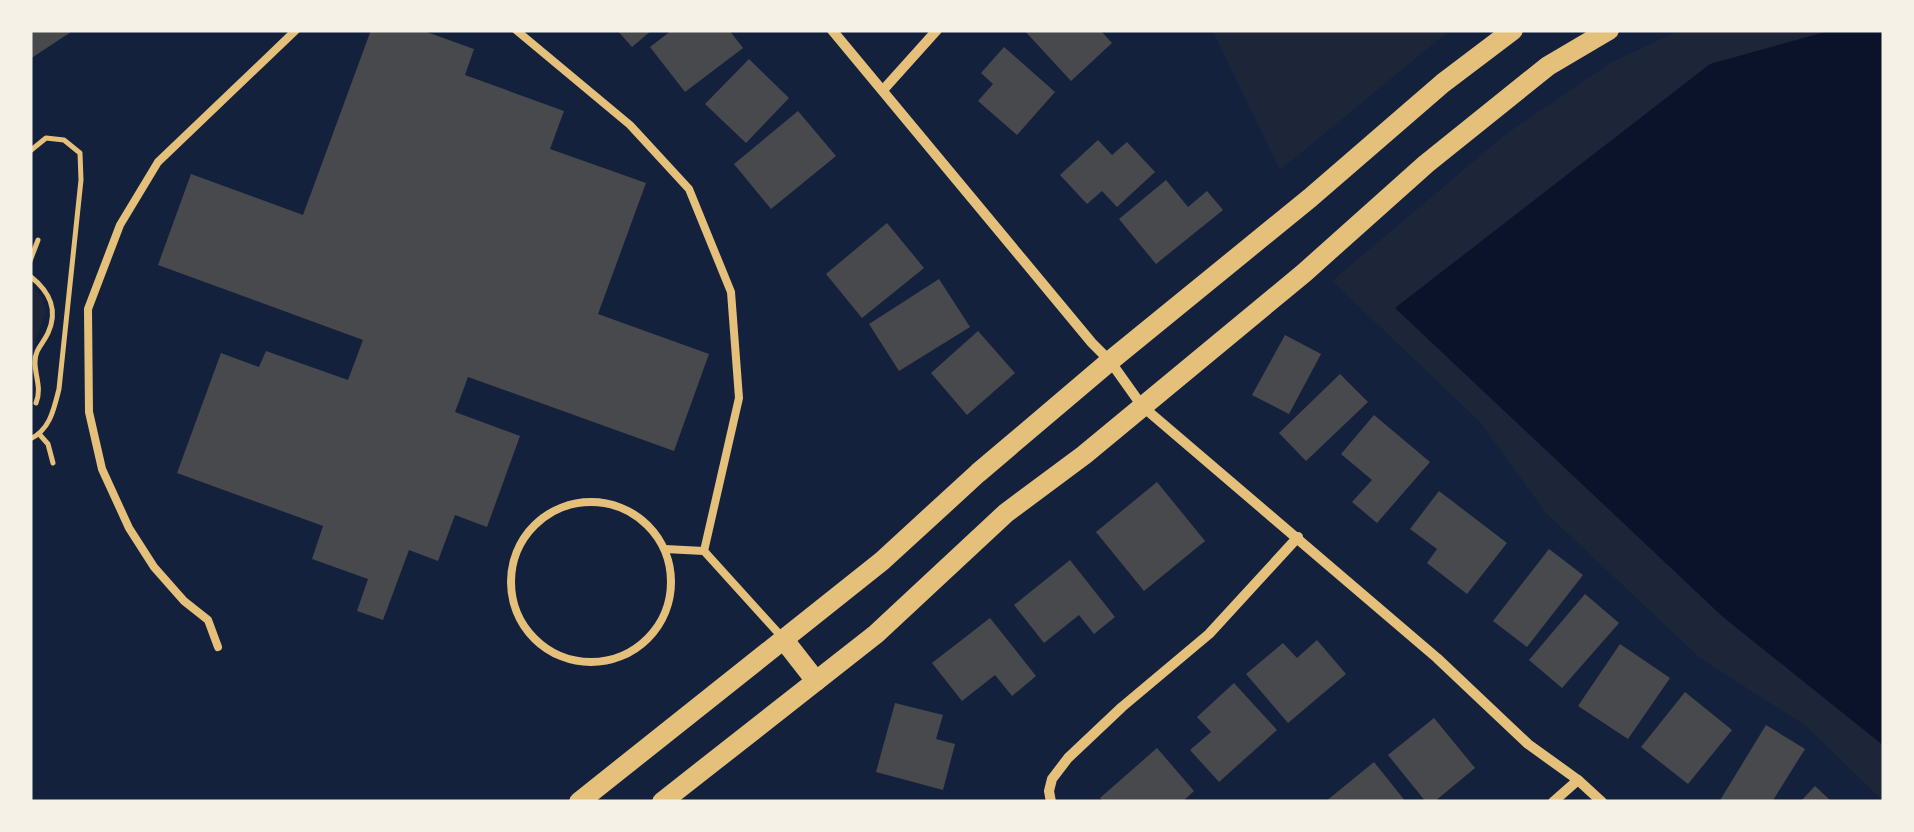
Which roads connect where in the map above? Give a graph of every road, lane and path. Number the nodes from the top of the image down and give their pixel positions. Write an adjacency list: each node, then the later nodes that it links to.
1 (296, 30): 22 (lane)
2 (516, 30): 20 (lane)
3 (832, 30): 7 (street)
4 (937, 30): 7 (street)
5 (1513, 30): 12 (main road)
6 (1609, 30): 14 (main road)
7 (884, 90): 12 (street)
8 (30, 151): 15 (path)
9 (38, 240): 10 (path)
10 (30, 261)
11 (30, 276): 13 (path)
12 (1110, 361): 14 (street); 21 (main road)
13 (36, 402)
14 (1142, 406): 18 (street); 23 (main road)
15 (40, 435): 16 (path); 17 (path)
16 (30, 439)
17 (53, 463)
18 (1298, 537): 24 (street); 27 (street)
19 (664, 550): 19 (lane); 20 (lane)
20 (704, 551): 21 (lane)
21 (784, 640): 23 (main road); 25 (main road)
22 (218, 646)
23 (816, 681): 26 (main road)
24 (1578, 780): 28 (street); 29 (street)
25 (580, 802)
26 (662, 802)
27 (1050, 802)
28 (1553, 802)
29 (1602, 802)

